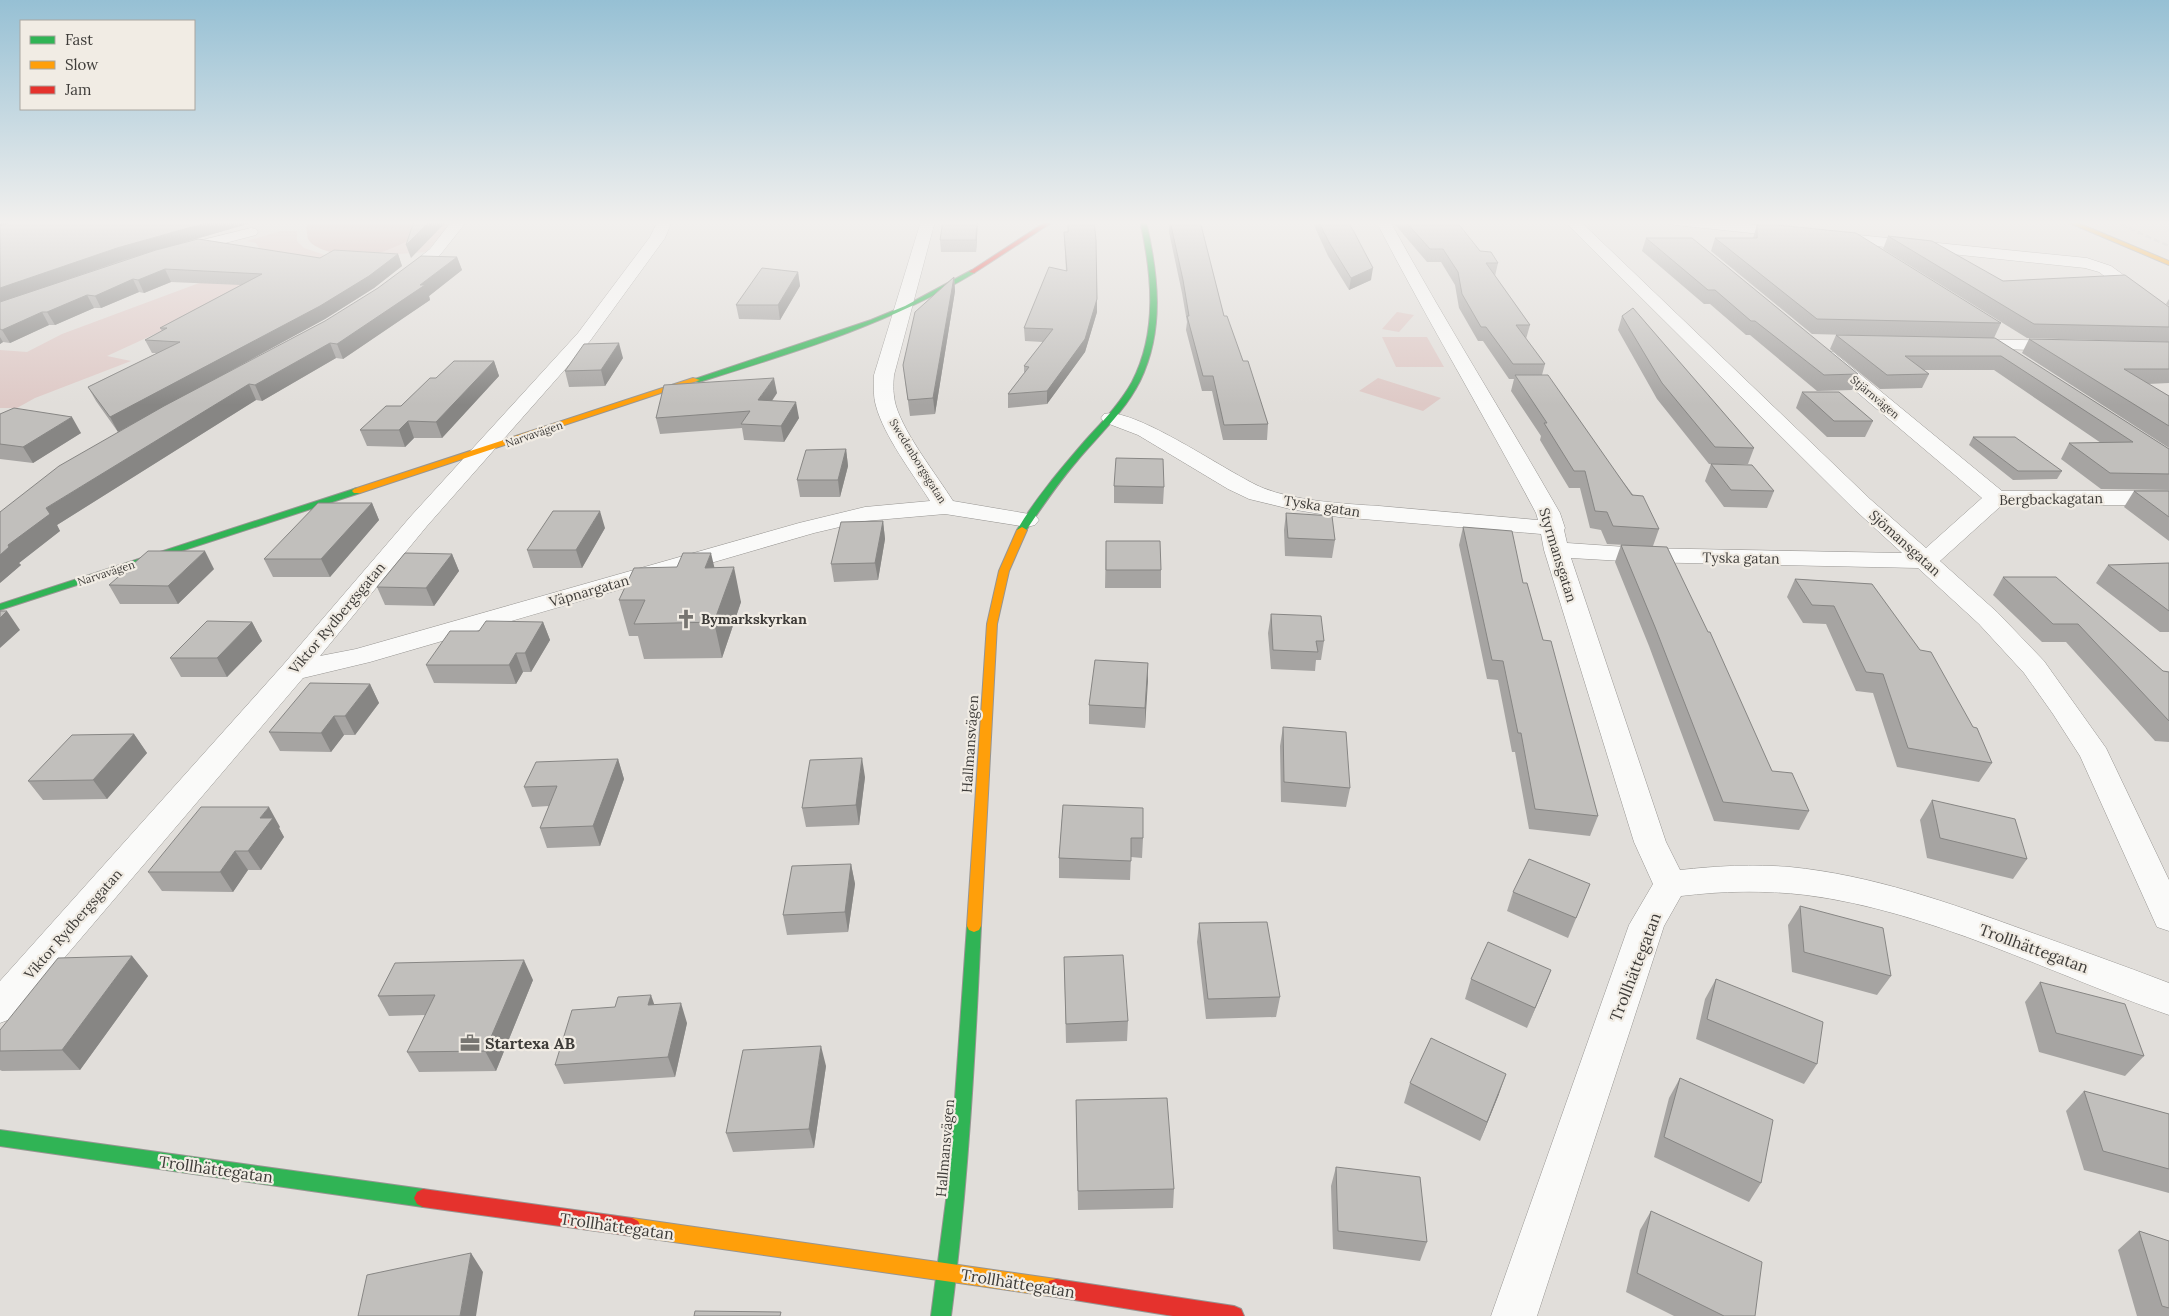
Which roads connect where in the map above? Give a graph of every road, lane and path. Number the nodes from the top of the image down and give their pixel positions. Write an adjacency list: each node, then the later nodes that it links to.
1 (397, 282): 9 (street)
2 (624, 282): 18 (street, Viktor Rydbergsgatan)
3 (910, 282): 10 (street, Swedenborgsgatan)
4 (955, 282): 10 (street, Narvavägen)
5 (1153, 282): 17 (street, Hallmansvägen)
6 (1416, 282): 23 (street, Styrmansgatan)
7 (1634, 282): 24 (street, Sjömansgatan)
8 (2122, 282): 11 (street)
9 (386, 291)
10 (902, 309): 18 (street, Narvavägen); 21 (street, Swedenborgsgatan)
11 (2169, 316)
12 (1995, 338): 14 (street); 15 (street); 16 (street)
13 (1837, 342): 19 (street, Stjärnvägen)
14 (1954, 344)
15 (2079, 347)
16 (2025, 366)
17 (1110, 418): 22 (street, Hallmansvägen); 23 (street, Tyska gatan)
18 (482, 451): 25 (street, Narvavägen); 26 (street, Viktor Rydbergsgatan)
19 (1996, 498): 20 (street, Bergbackagatan); 24 (street, Bergbackagatan)
20 (2169, 498)
21 (945, 506): 22 (street, Swedenborgsgatan); 26 (street, Väpnargatan)
22 (1026, 520): 32 (street, Hallmansvägen)
23 (1554, 539): 24 (street, Tyska gatan); 27 (street, Styrmansgatan)
24 (1926, 561): 28 (street, Sjömansgatan)
25 (0, 607)
26 (293, 671): 30 (street, Viktor Rydbergsgatan)
27 (1670, 884): 29 (street, Trollhättegatan); 35 (street, Trollhättegatan)
28 (2169, 917)
29 (2169, 999)
30 (0, 1007)
31 (0, 1138): 32 (street, Trollhättegatan)
32 (948, 1273): 33 (street, Hallmansvägen); 34 (street, Trollhättegatan)
33 (941, 1316)
34 (1234, 1316)
35 (1514, 1316)

